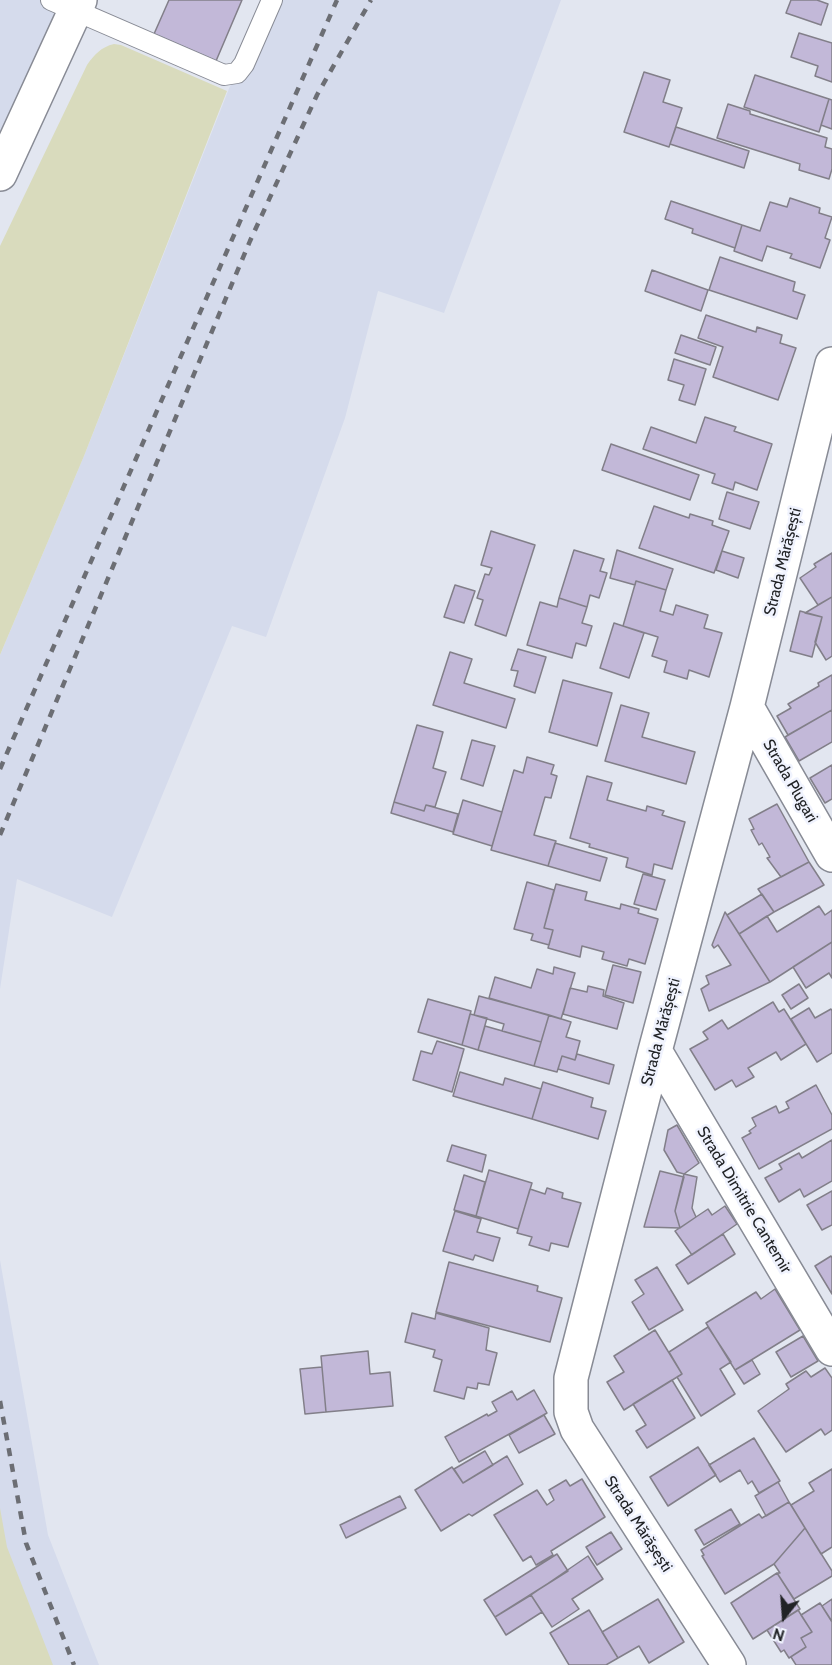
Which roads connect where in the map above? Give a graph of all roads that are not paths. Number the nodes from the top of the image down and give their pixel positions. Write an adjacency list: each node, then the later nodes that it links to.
1 (272, 0): 2 (lane)
2 (69, 4): 3 (street)
3 (0, 174)
4 (831, 370): 5 (street, Strada Mărășești)
5 (747, 707): 6 (street, Strada Plugari); 7 (street, Strada Mărășești)
6 (832, 855)
7 (656, 1051): 8 (street, Strada Dimitrie Cantemir); 9 (street, Strada Mărășești)
8 (832, 1349)
9 (729, 1665)

